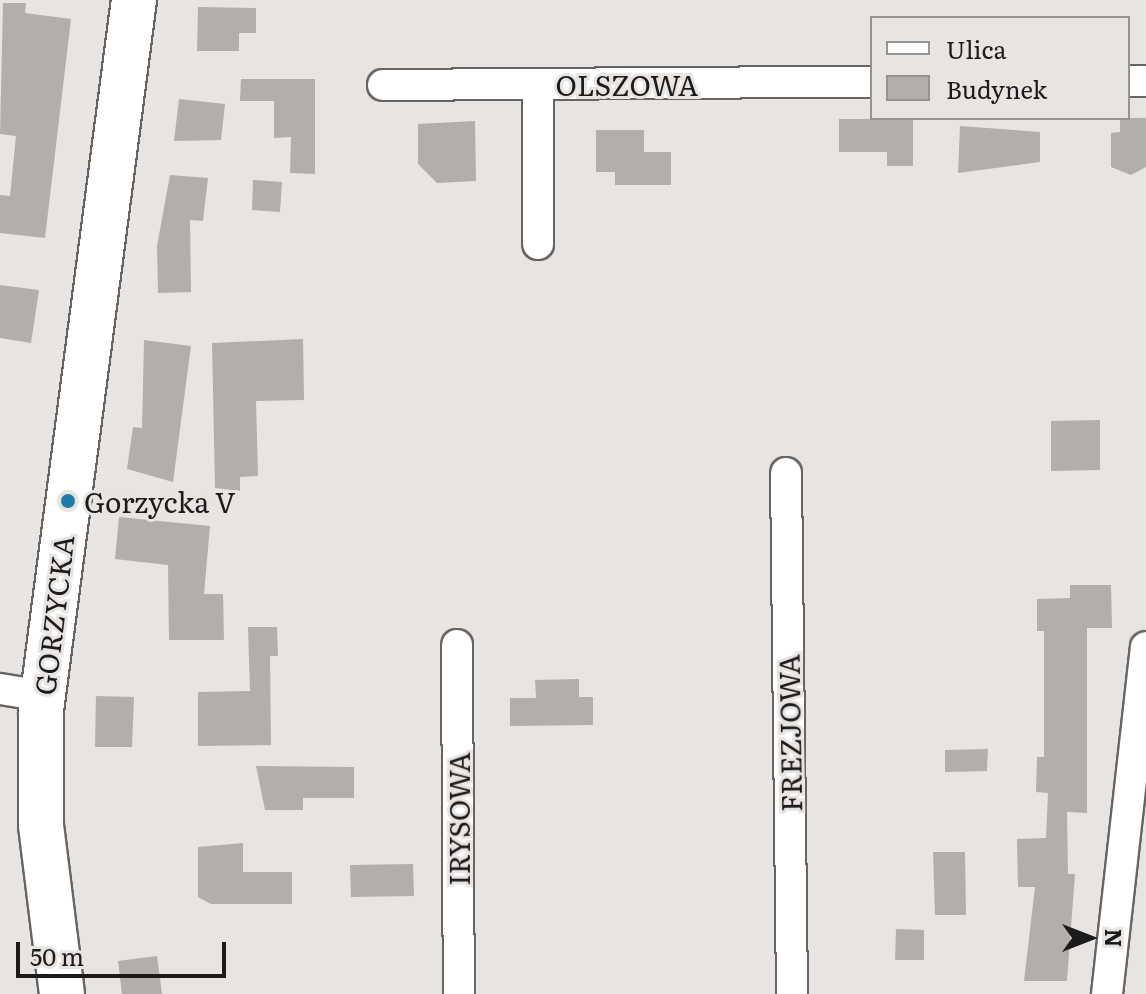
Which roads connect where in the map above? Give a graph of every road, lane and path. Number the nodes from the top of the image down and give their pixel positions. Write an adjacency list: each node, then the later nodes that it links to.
1 (134, 0): 10 (street, GORZYCKA)
2 (870, 82): 3 (street, OLSZOWA)
3 (538, 84): 4 (street, OLSZOWA); 5 (street)
4 (383, 85)
5 (538, 244)
6 (786, 473): 14 (street, FREZJOWA)
7 (457, 645): 13 (street, IRYSOWA)
8 (1146, 647): 11 (street)
9 (0, 689): 10 (street)
10 (43, 696): 12 (street, GORZYCKA)
11 (1134, 851): 15 (street)
12 (62, 994)
13 (459, 994)
14 (792, 994)
15 (1107, 994)

